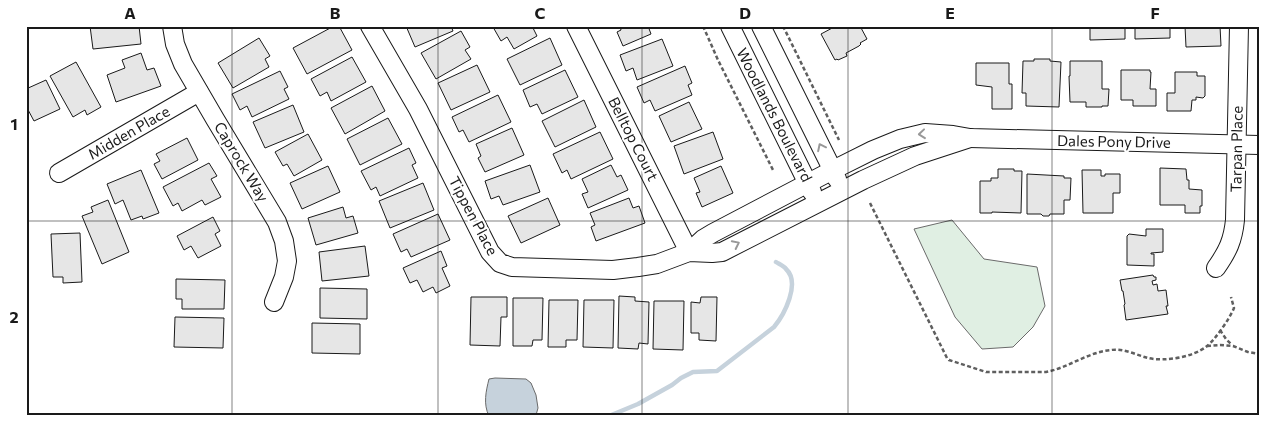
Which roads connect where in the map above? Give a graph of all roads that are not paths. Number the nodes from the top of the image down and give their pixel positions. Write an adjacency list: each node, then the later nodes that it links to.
1 (172, 26): 7 (street, Caprock Way)
2 (370, 26): 16 (street, Tippen Place)
3 (576, 26): 16 (street, Belltop Court)
4 (730, 26): 13 (street, Woodlands Boulevard)
5 (761, 26): 11 (street, Woodlands Boulevard, one-way to 5)
6 (1239, 26): 9 (street, Tarpan Place)
7 (199, 92): 12 (street, Midden Place); 18 (street, Caprock Way)
8 (970, 138): 9 (street, Dales Pony Drive); 11 (street, Dales Pony Drive, one-way to 11); 14 (street, Dales Pony Drive)
9 (1238, 145): 10 (street, Dales Pony Drive); 17 (street, Tarpan Place)
10 (1259, 145)
11 (833, 170): 13 (street, Dales Pony Drive); 14 (street, Woodlands Boulevard)
12 (59, 173)
13 (808, 183): 15 (street, Woodlands Boulevard); 16 (street, Tippen Place)
14 (843, 191): 15 (street, Tippen Place)
15 (818, 203): 16 (street, Tippen Place, one-way to 15)
16 (689, 252)
17 (1216, 268)
18 (274, 302)

